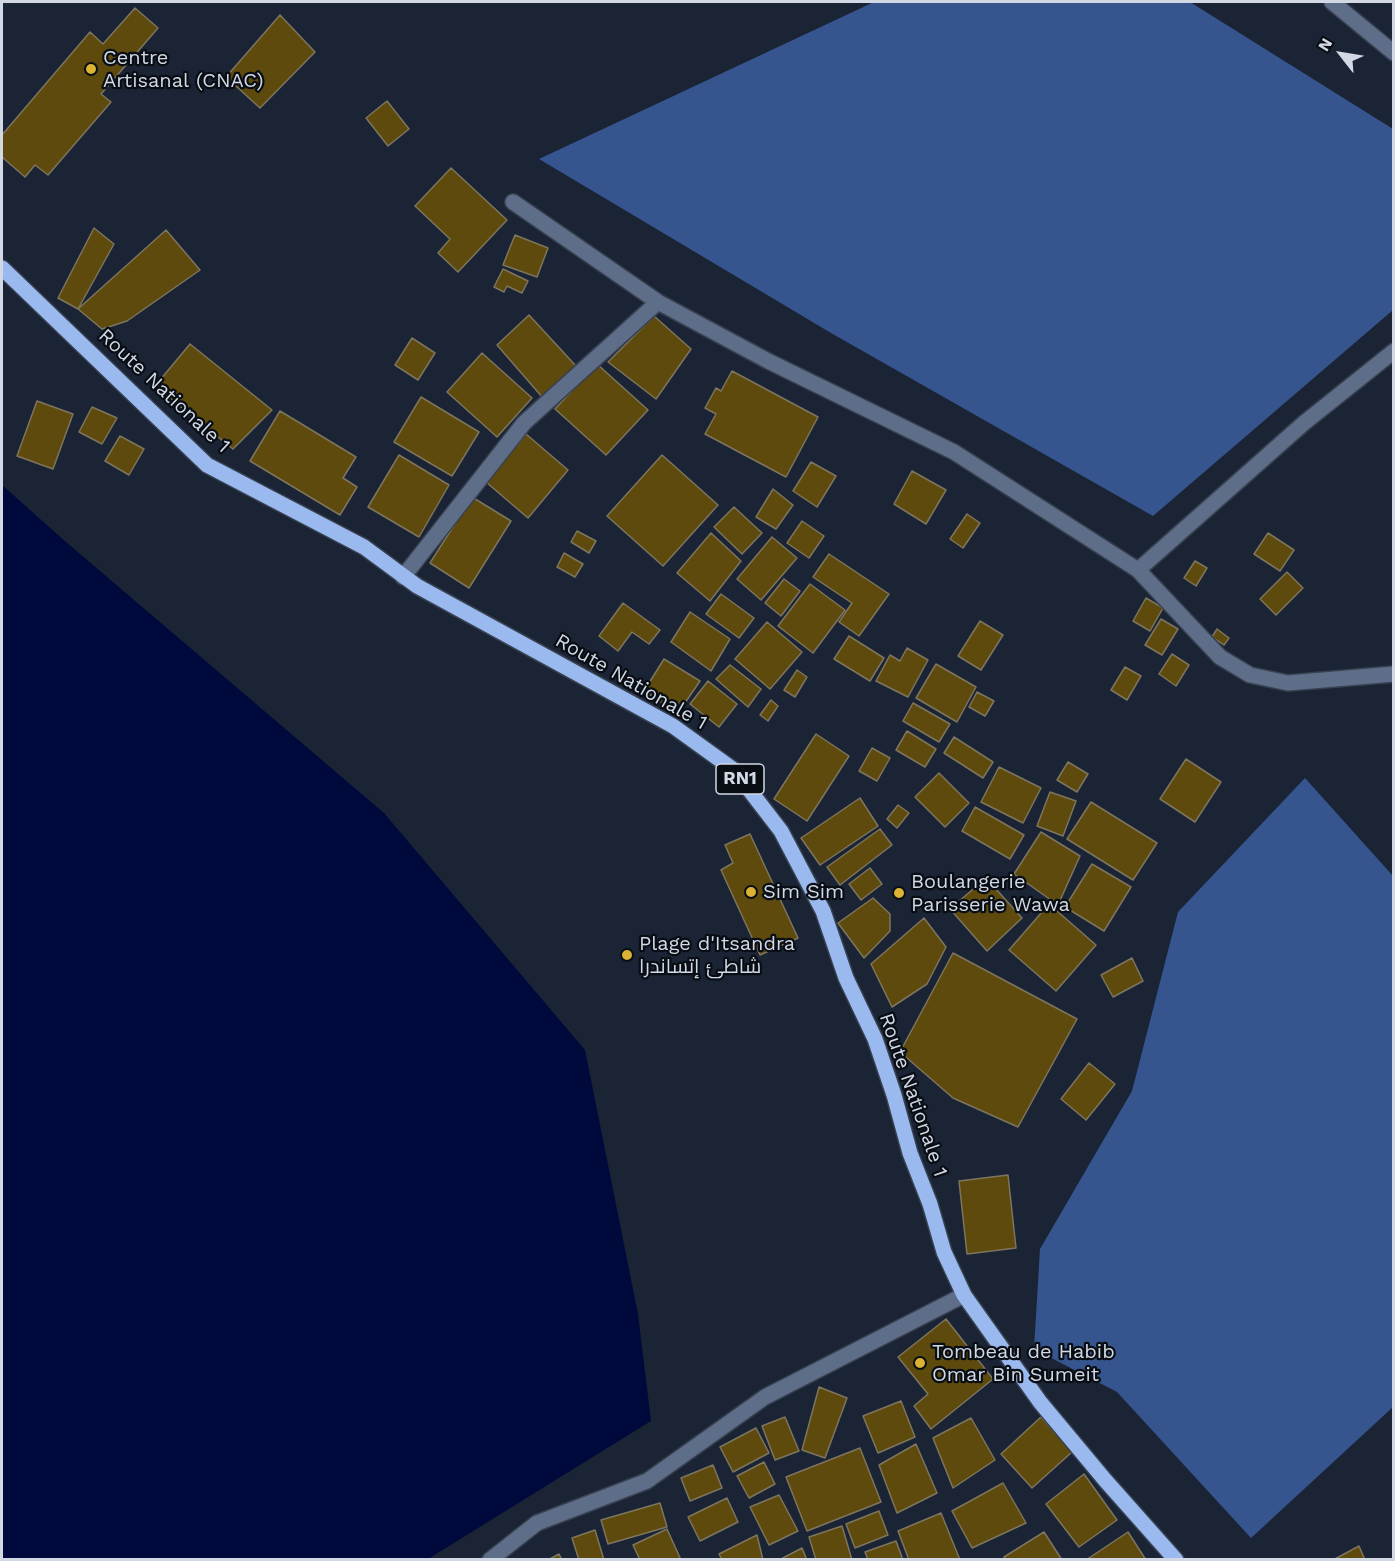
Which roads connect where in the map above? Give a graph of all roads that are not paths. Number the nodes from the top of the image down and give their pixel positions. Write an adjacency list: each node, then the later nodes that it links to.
1 (1332, 2): 2 (street)
2 (1394, 53)
3 (513, 202): 5 (street)
4 (2, 268): 8 (main road, Route Nationale 1 / RN1)
5 (658, 302): 7 (street); 8 (street)
6 (1394, 351): 7 (street)
7 (1138, 570): 9 (street)
8 (403, 577): 10 (main road, Route Nationale 1 / RN1)
9 (1394, 674)
10 (964, 1295): 11 (street); 12 (main road, Route Nationale 1 / RN1)
11 (490, 1560)
12 (1176, 1560)

